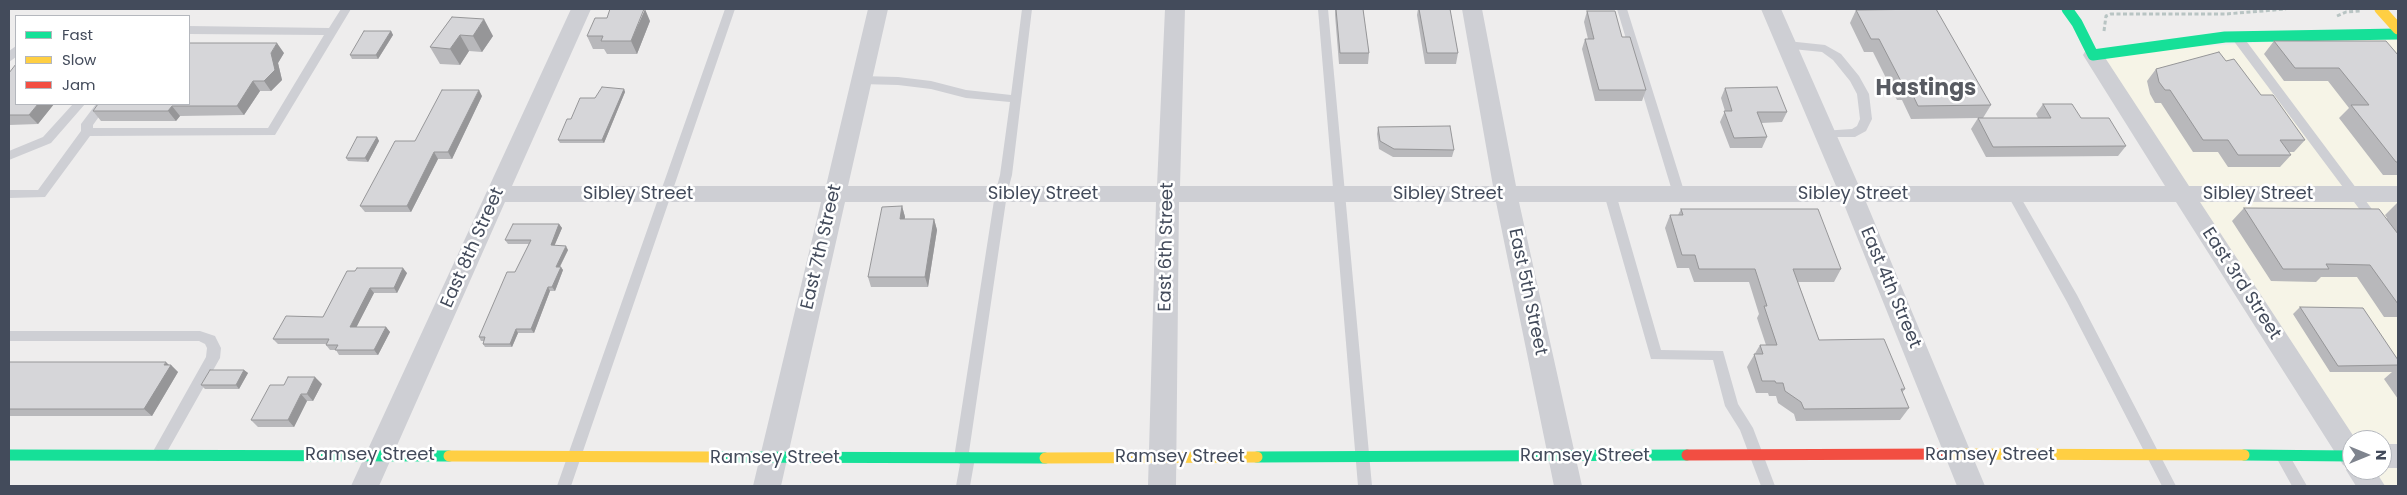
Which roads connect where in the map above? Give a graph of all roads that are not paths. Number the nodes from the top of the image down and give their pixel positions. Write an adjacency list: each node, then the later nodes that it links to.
1 (346, 9): 15 (lane)
2 (581, 9): 28 (street, East 8th Street)
3 (730, 9): 29 (lane)
4 (878, 9): 20 (street, East 7th Street)
5 (1027, 9): 21 (lane)
6 (1175, 9): 32 (street, East 6th Street)
7 (1323, 9): 33 (lane)
8 (1472, 9): 34 (street, East 5th Street)
9 (1622, 9): 36 (lane)
10 (1771, 9): 18 (street, East 4th Street)
11 (2067, 9): 19 (street, East 3rd Street)
12 (2380, 9): 13 (street)
13 (2398, 29)
14 (190, 30): 15 (lane)
15 (332, 32): 24 (lane)
16 (2398, 34): 17 (street)
17 (2237, 37): 19 (street); 40 (lane)
18 (1787, 46): 25 (street, East 4th Street); 25 (lane)
19 (2093, 55): 39 (street, East 3rd Street)
20 (861, 80): 21 (lane); 30 (street, East 7th Street)
21 (1015, 99): 31 (lane)
22 (78, 105): 26 (lane)
23 (101, 105): 24 (lane)
24 (87, 132): 27 (lane)
25 (1826, 134): 37 (street, East 4th Street)
26 (9, 156)
27 (9, 194)
28 (498, 194): 29 (street, Sibley Street); 48 (street, East 8th Street)
29 (665, 194): 30 (street, Sibley Street); 55 (lane)
30 (834, 194): 31 (street, Sibley Street); 57 (street, East 7th Street)
31 (1001, 194): 32 (street, Sibley Street); 58 (lane)
32 (1168, 194): 33 (street, Sibley Street); 56 (street, East 6th Street)
33 (1338, 194): 34 (street, Sibley Street); 51 (lane)
34 (1506, 194): 35 (street, Sibley Street); 52 (street, East 5th Street)
35 (1610, 194): 36 (street, Sibley Street); 49 (lane)
36 (1679, 194): 37 (street, Sibley Street)
37 (1850, 194): 38 (street, Sibley Street); 45 (street, East 4th Street)
38 (2013, 194): 39 (street, Sibley Street); 50 (lane)
39 (2182, 194): 40 (street, Sibley Street); 44 (street, East 3rd Street)
40 (2354, 194): 41 (street, Sibley Street); 42 (lane)
41 (2398, 194)
42 (2382, 230)
43 (9, 336): 47 (lane)
44 (2342, 441)
45 (1959, 454): 49 (street, Ramsey Street); 50 (street, Ramsey Street); 67 (street, East 4th Street)
46 (9, 455): 47 (street, Ramsey Street)
47 (158, 455): 48 (street, Ramsey Street)
48 (380, 455): 55 (street, Ramsey Street); 59 (street, East 8th Street)
49 (1758, 455): 52 (street, Ramsey Street); 66 (lane)
50 (2154, 455): 53 (street, Ramsey Street); 68 (lane)
51 (1362, 456): 52 (street, Ramsey Street); 56 (street, Ramsey Street); 64 (lane)
52 (1562, 456): 65 (street, East 5th Street)
53 (2283, 456): 54 (street, Ramsey Street); 69 (lane)
54 (2342, 456)
55 (574, 457): 57 (street, Ramsey Street); 60 (lane)
56 (1163, 457): 58 (street, Ramsey Street); 63 (street, East 6th Street)
57 (775, 458): 58 (street, Ramsey Street); 61 (street, East 7th Street)
58 (964, 458): 62 (lane)
59 (365, 486)
60 (564, 486)
61 (768, 486)
62 (963, 486)
63 (1162, 486)
64 (1365, 486)
65 (1568, 486)
66 (1768, 486)
67 (1971, 486)
68 (2169, 486)
69 (2300, 486)

